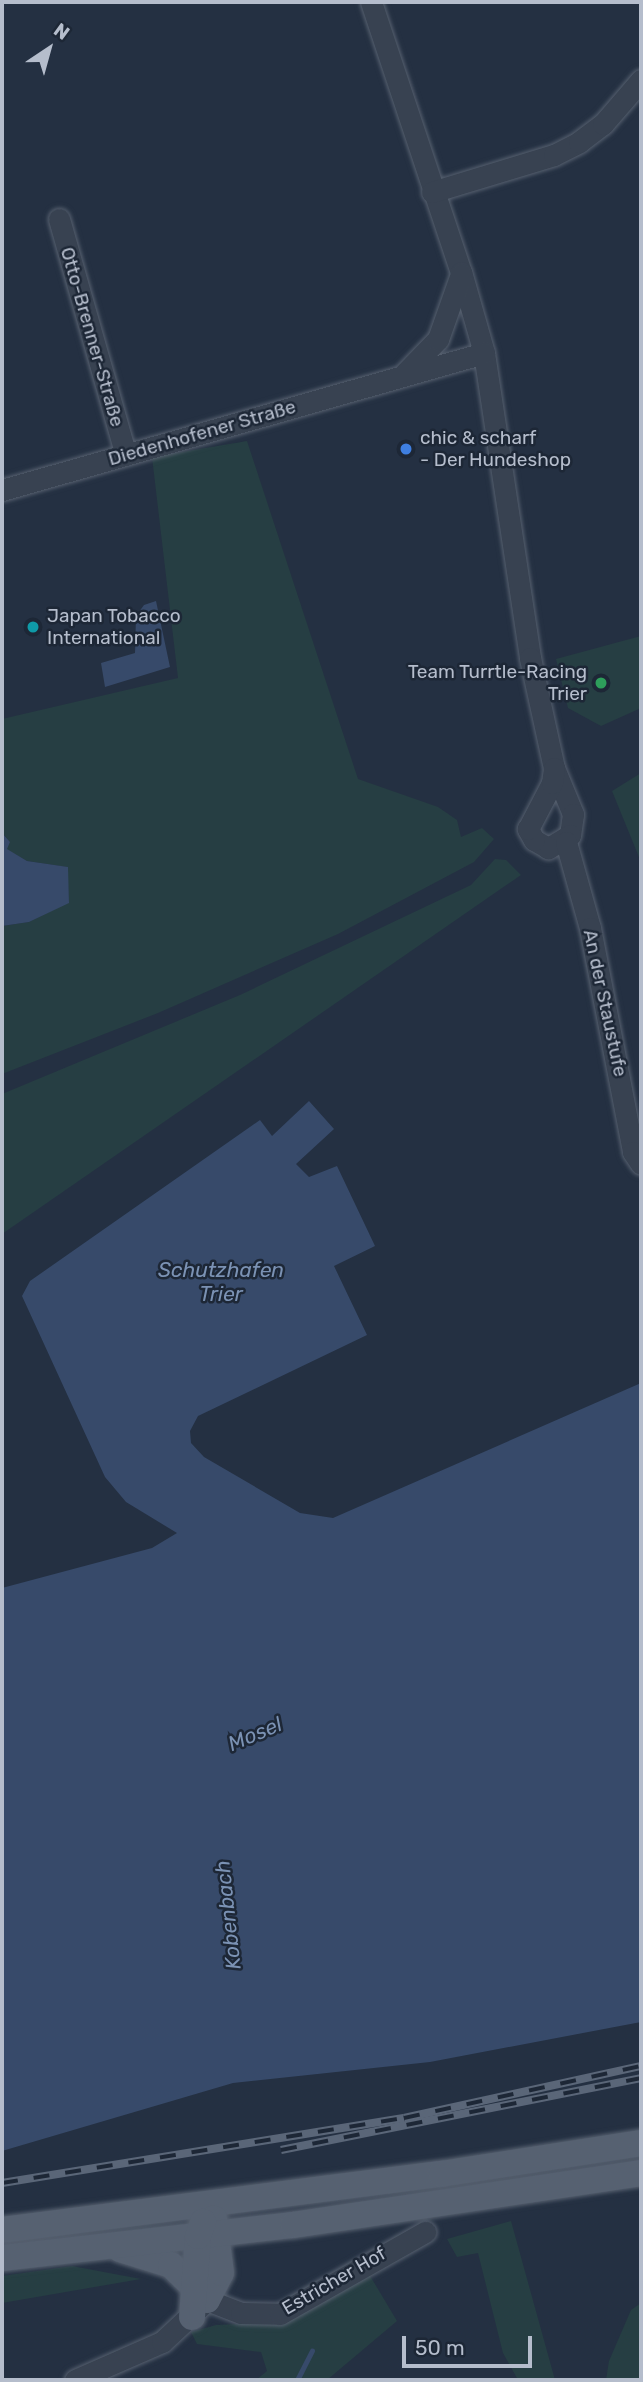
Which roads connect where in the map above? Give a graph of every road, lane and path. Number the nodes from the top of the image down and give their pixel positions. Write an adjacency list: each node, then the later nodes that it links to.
1 (371, 2): 3 (street)
2 (641, 80): 3 (street)
3 (432, 192): 5 (street)
4 (59, 219): 9 (street, Otto-Brenner-Straße)
5 (461, 272): 6 (street, Diedenhofener Straße); 7 (street)
6 (428, 351): 7 (street); 8 (street, Diedenhofener Straße)
7 (484, 353): 8 (street, Diedenhofener Straße); 11 (street)
8 (402, 376): 9 (street, Diedenhofener Straße)
9 (126, 455): 10 (street, Diedenhofener Straße)
10 (2, 490)
11 (554, 768): 12 (street); 13 (street)
12 (538, 804): 13 (street); 14 (street)
13 (570, 804): 14 (street)
14 (566, 842): 15 (street, An der Staustufe)
15 (641, 1164)
16 (641, 2143): 18 (main road)
17 (641, 2173): 21 (main road)
18 (210, 2204): 19 (main road); 21 (main road)
19 (2, 2230)
20 (425, 2232): 26 (street, Estricher Hof)
21 (208, 2235): 22 (main road); 24 (main road); 25 (main road)
22 (98, 2244): 23 (main road); 25 (main road)
23 (2, 2258)
24 (220, 2273): 25 (main road); 26 (street)
25 (197, 2302): 26 (street, Estricher Hof); 27 (street)
26 (241, 2313)
27 (75, 2380)

